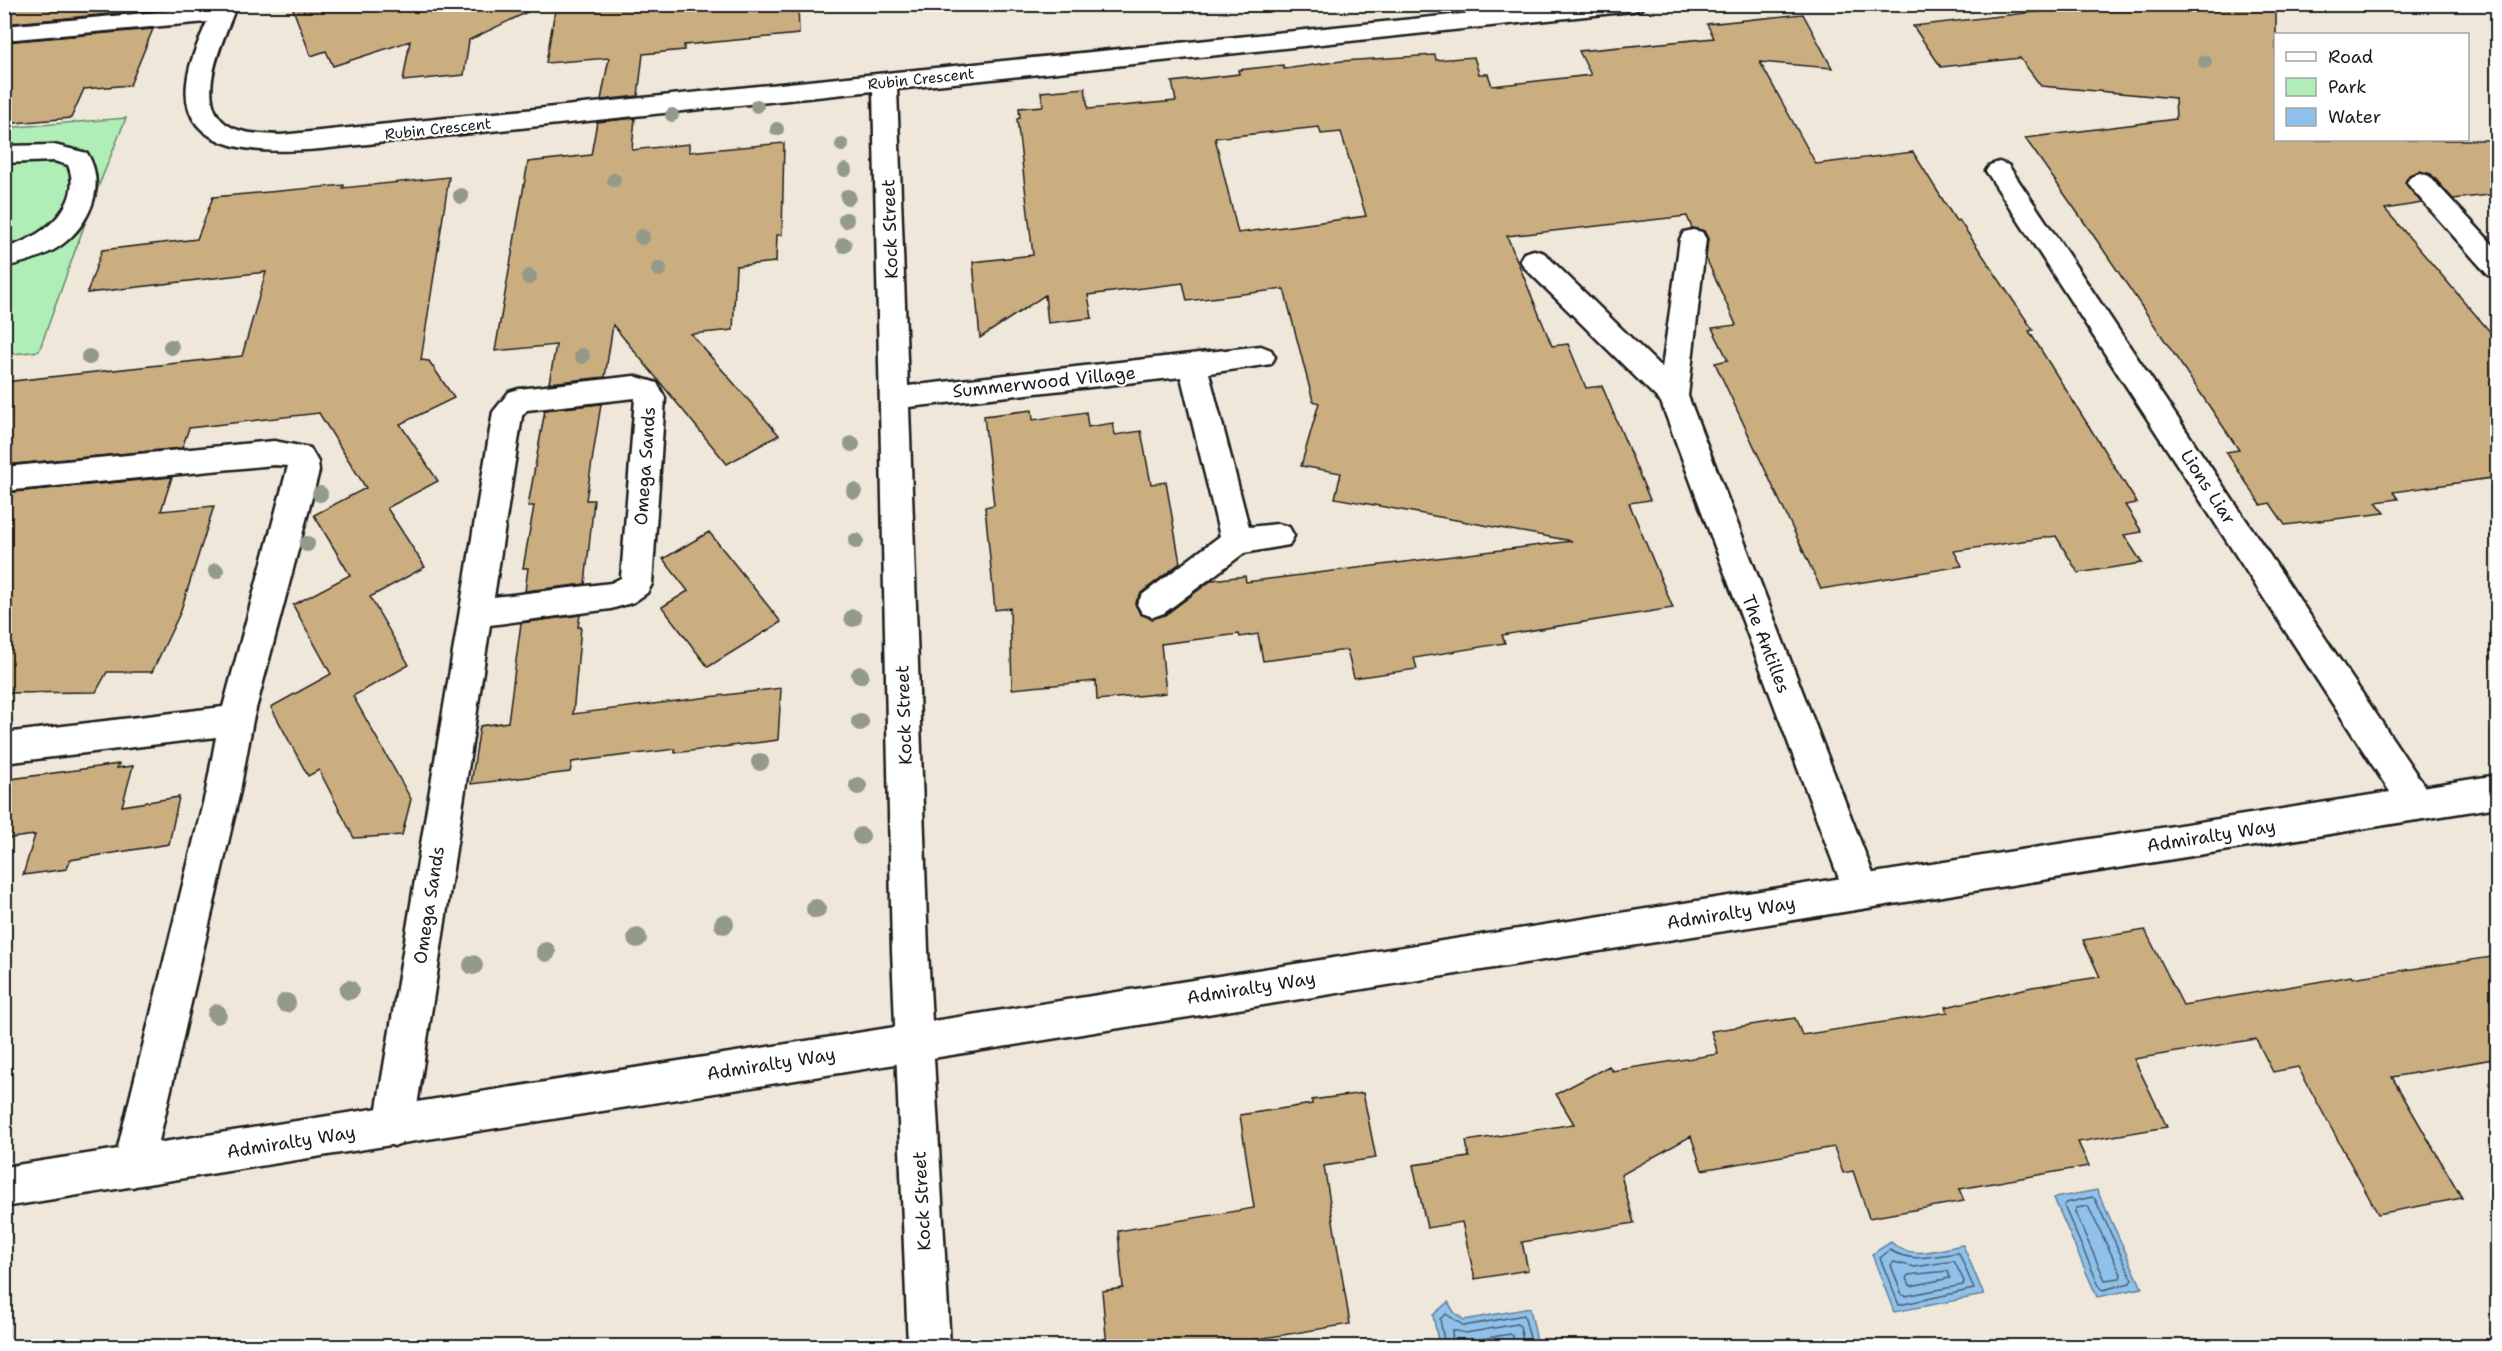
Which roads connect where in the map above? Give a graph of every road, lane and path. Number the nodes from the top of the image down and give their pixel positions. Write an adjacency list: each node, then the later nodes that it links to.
1 (1633, 4): 4 (street, Rubin Crescent)
2 (224, 9): 3 (street); 4 (street, Rubin Crescent)
3 (4, 33)
4 (885, 83): 15 (street, Kock Street)
5 (4, 155): 9 (street)
6 (1999, 171): 24 (street, Lions Liar)
7 (2420, 182): 11 (street)
8 (1693, 239): 14 (street, The Antilles)
9 (4, 258)
10 (1534, 260): 14 (street, The Antilles)
11 (2498, 268)
12 (1260, 357): 13 (street, Summerwood Village)
13 (1193, 366): 15 (street, Summerwood Village); 18 (street)
14 (1673, 396): 25 (street, The Antilles)
15 (895, 398): 26 (street, Kock Street)
16 (4, 479): 21 (street)
17 (1278, 536): 18 (street)
18 (1237, 541): 19 (street)
19 (1153, 604)
20 (477, 613): 20 (street, Omega Sands); 27 (street, Omega Sands)
21 (236, 720): 22 (street); 28 (street)
22 (4, 748)
23 (2498, 791): 24 (street, Admiralty Way)
24 (2417, 804): 25 (street, Admiralty Way)
25 (1862, 892): 26 (street, Admiralty Way)
26 (914, 1041): 27 (street, Admiralty Way); 30 (street, Kock Street)
27 (394, 1126): 28 (street, Admiralty Way)
28 (133, 1167): 29 (street, Admiralty Way)
29 (4, 1187)
30 (929, 1347)

